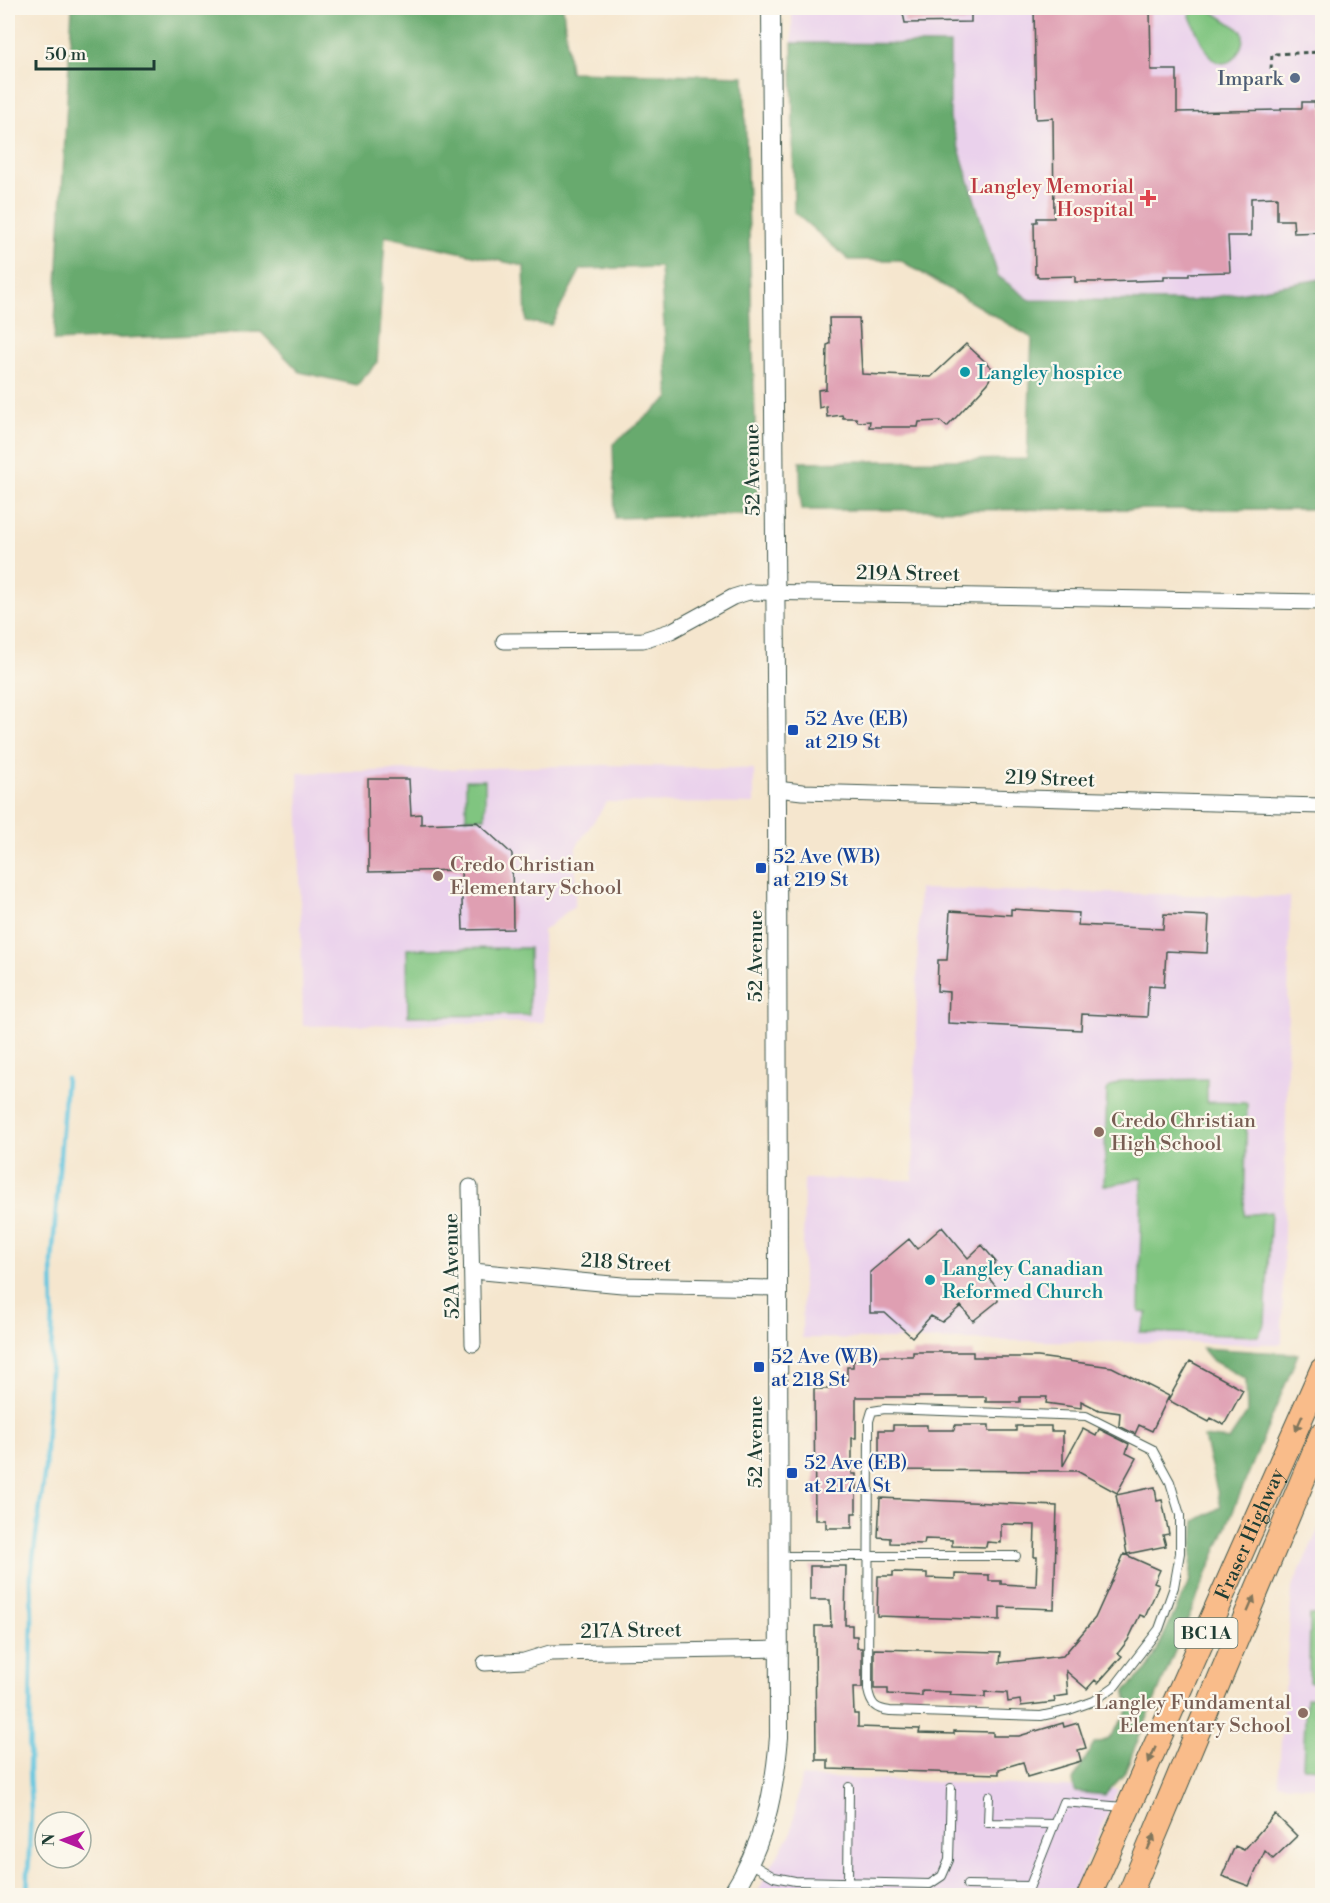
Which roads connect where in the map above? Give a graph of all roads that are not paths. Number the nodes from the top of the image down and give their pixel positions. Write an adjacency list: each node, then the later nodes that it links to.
1 (771, 8): 2 (street, 52 Avenue)
2 (775, 592): 3 (street, 219A Street); 4 (street, 219A Street); 5 (street, 52 Avenue)
3 (1323, 602)
4 (504, 641)
5 (777, 789): 6 (street, 219 Street); 9 (street, 52 Avenue)
6 (1323, 806)
7 (470, 1187): 8 (street, 52A Avenue)
8 (473, 1271): 9 (street, 218 Street); 10 (street, 52A Avenue)
9 (777, 1288): 15 (street, 52 Avenue)
10 (473, 1344)
11 (1323, 1370): 21 (main road, Fraser Highway / BC 1A, one-way to 21)
12 (1323, 1434): 30 (main road, Fraser Highway / BC 1A, one-way to 12)
13 (867, 1556): 13 (lane); 14 (lane); 15 (lane)
14 (1016, 1556)
15 (778, 1557): 16 (street, 52 Avenue)
16 (779, 1649): 17 (street, 217A Street); 23 (street, 52 Avenue)
17 (485, 1664)
18 (849, 1787): 24 (lane)
19 (951, 1788): 24 (lane)
20 (989, 1796): 22 (lane)
21 (1128, 1807): 22 (lane); 29 (main road, Fraser Highway / BC 1A)
22 (1054, 1824): 26 (lane)
23 (750, 1863): 24 (lane); 27 (street, 52 Avenue)
24 (848, 1882)
25 (967, 1885): 26 (lane)
26 (1030, 1886): 28 (lane)
27 (731, 1896)
28 (1026, 1896)
29 (1089, 1896)
30 (1129, 1896)

